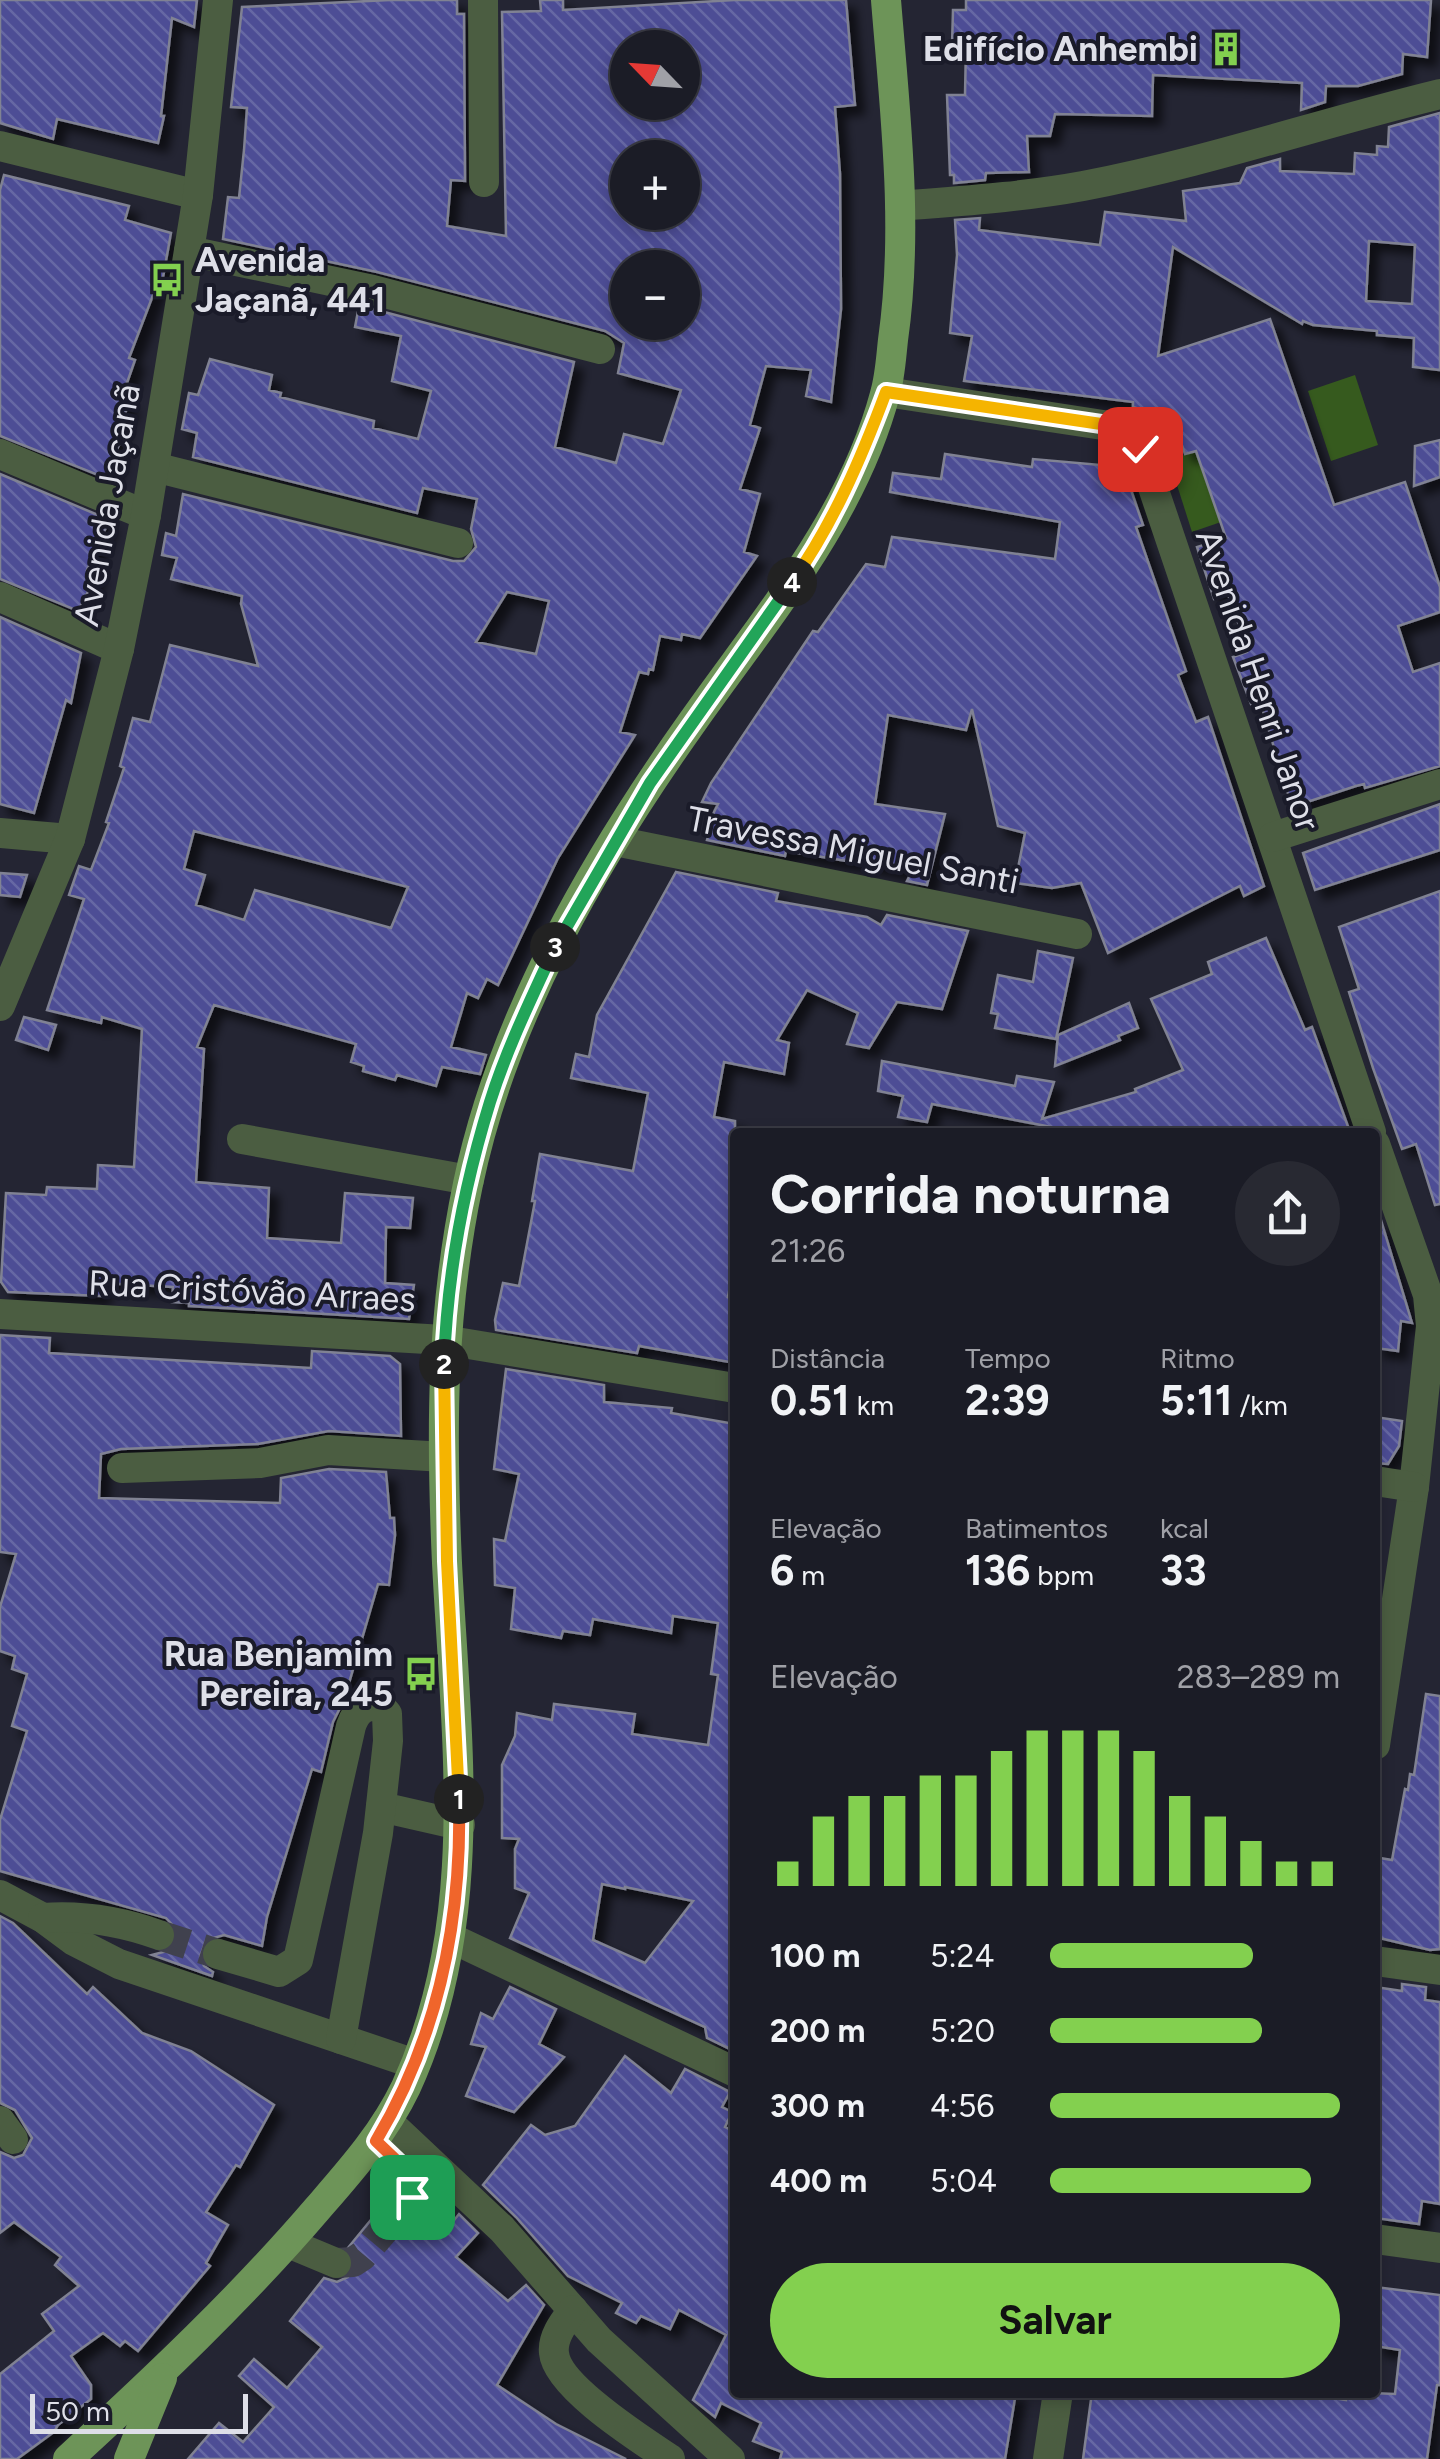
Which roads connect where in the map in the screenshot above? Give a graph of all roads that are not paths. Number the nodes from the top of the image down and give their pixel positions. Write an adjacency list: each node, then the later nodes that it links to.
1 (218, 0): 7 (street, Avenida Jaçanã)
2 (483, 0): 6 (street)
3 (886, 0): 8 (main road)
4 (1440, 94): 8 (street)
5 (0, 146): 7 (street)
6 (484, 182)
7 (198, 196): 9 (street, Avenida Jaçanã)
8 (900, 206): 11 (main road)
9 (189, 251): 10 (street); 13 (street, Avenida Jaçanã)
10 (600, 349)
11 (886, 392): 20 (street, Avenida Henri Janor); 22 (main road)
12 (0, 454): 14 (street)
13 (154, 467): 14 (street, Avenida Jaçanã); 15 (street)
14 (146, 515): 17 (street, Avenida Jaçanã)
15 (458, 543)
16 (0, 597): 17 (street)
17 (119, 649): 21 (street, Avenida Jaçanã)
18 (1440, 784): 20 (street)
19 (0, 833): 21 (street)
20 (1272, 837): 25 (street, Avenida Henri Janor)
21 (70, 839): 24 (street, Avenida Jaçanã)
22 (615, 841): 23 (street, Travessa Miguel Santi); 28 (main road)
23 (1077, 934)
24 (0, 1006)
25 (1370, 1128)
26 (242, 1138): 28 (street)
27 (1380, 1157): 29 (street)
28 (468, 1180): 31 (main road)
29 (1434, 1293): 36 (street)
30 (0, 1314): 31 (street, Rua Cristóvão Arraes)
31 (444, 1340): 32 (street, Rua Cristóvão Arraes); 33 (main road)
32 (730, 1387)
33 (444, 1457): 34 (street); 39 (main road)
34 (122, 1468)
35 (1380, 1483): 36 (street)
36 (1414, 1488): 37 (street)
37 (1380, 1712)
38 (382, 1807): 39 (street); 44 (street); 47 (street)
39 (460, 1825): 43 (main road)
40 (0, 1895): 41 (street)
41 (42, 1918): 42 (street); 47 (street)
42 (158, 1935)
43 (452, 1938): 48 (main road); 49 (street)
44 (218, 1954)
45 (1380, 1962): 46 (street)
46 (1440, 1970)
47 (341, 2039): 48 (street)
48 (414, 2064): 50 (main road)
49 (730, 2070)
50 (381, 2131): 52 (main road); 55 (street)
51 (1380, 2240): 53 (street)
52 (288, 2244): 54 (street); 56 (main road)
53 (1440, 2248)
54 (336, 2263)
55 (573, 2310): 60 (street); 61 (street)
56 (168, 2365): 58 (main road); 59 (main road)
57 (1057, 2398): 62 (street)
58 (68, 2459)
59 (129, 2459)
60 (670, 2459)
61 (730, 2459)
62 (1048, 2459)

